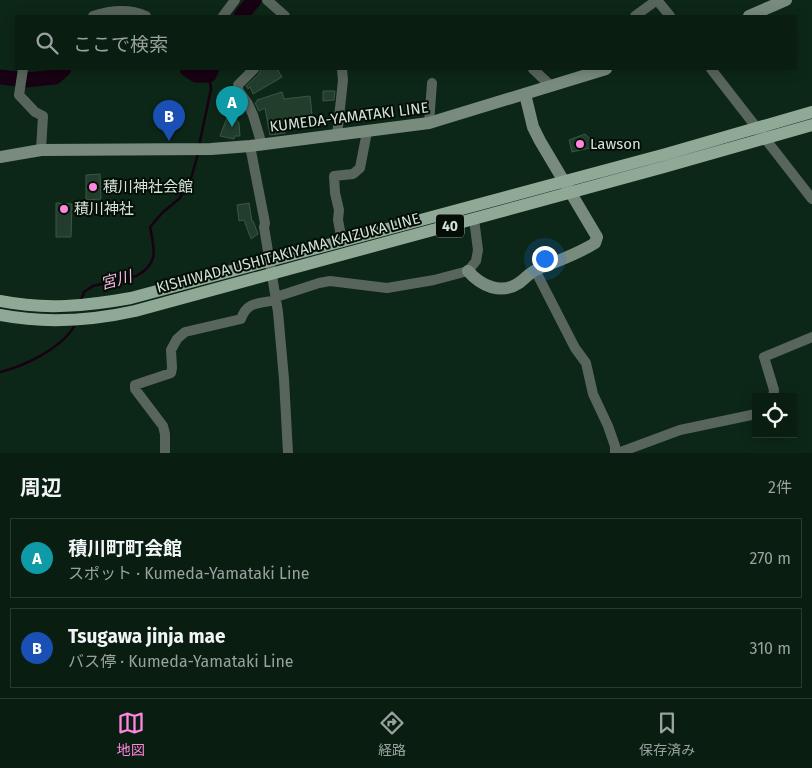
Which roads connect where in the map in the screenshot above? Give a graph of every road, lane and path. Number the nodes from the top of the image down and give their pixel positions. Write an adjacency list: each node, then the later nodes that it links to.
1 (235, 0): 7 (street)
2 (267, 0): 8 (street)
3 (656, 0): 9 (street); 10 (street)
4 (786, 0): 11 (street)
5 (98, 15): 6 (street)
6 (143, 15)
7 (225, 15)
8 (284, 15)
9 (636, 15)
10 (669, 15)
11 (751, 15)
12 (23, 70): 29 (street)
13 (253, 70): 28 (street)
14 (342, 70): 26 (street)
15 (534, 70): 19 (street)
16 (603, 70): 19 (street, KUMEDA-YAMATAKI LINE)
17 (712, 70): 24 (street)
18 (432, 83): 22 (street)
19 (551, 86): 20 (street, KUMEDA-YAMATAKI LINE)
20 (525, 94): 22 (street, KUMEDA-YAMATAKI LINE); 31 (street)
21 (812, 112): 24 (main road, KISHIWADA USHITAKIYAMA KAIZUKA LINE / 40)
22 (429, 124): 25 (street, KUMEDA-YAMATAKI LINE)
23 (812, 125): 27 (main road, KISHIWADA USHITAKIYAMA KAIZUKA LINE / 40)
24 (756, 127): 27 (street); 31 (main road, KISHIWADA USHITAKIYAMA KAIZUKA LINE / 40)
25 (367, 132): 26 (street, KUMEDA-YAMATAKI LINE); 35 (street)
26 (337, 136): 28 (street, KUMEDA-YAMATAKI LINE)
27 (764, 138): 32 (main road, KISHIWADA USHITAKIYAMA KAIZUKA LINE / 40); 33 (street)
28 (256, 145): 29 (street, KUMEDA-YAMATAKI LINE); 36 (street)
29 (41, 150): 30 (street, KUMEDA-YAMATAKI LINE)
30 (0, 157)
31 (565, 181): 32 (street); 35 (main road, KISHIWADA USHITAKIYAMA KAIZUKA LINE / 40)
32 (571, 193): 34 (main road, KISHIWADA USHITAKIYAMA KAIZUKA LINE / 40); 37 (street)
33 (812, 199)
34 (474, 219): 36 (main road, KISHIWADA USHITAKIYAMA KAIZUKA LINE / 40); 38 (street)
35 (342, 241): 36 (main road, KISHIWADA USHITAKIYAMA KAIZUKA LINE / 40)
36 (271, 268): 39 (street); 40 (main road, KISHIWADA USHITAKIYAMA KAIZUKA LINE / 40); 41 (main road, KISHIWADA USHITAKIYAMA KAIZUKA LINE / 40)
37 (535, 270): 38 (street); 47 (street)
38 (468, 271): 39 (street)
39 (276, 298): 45 (street); 46 (street)
40 (0, 301)
41 (0, 315)
42 (812, 337): 43 (street)
43 (774, 393)
44 (752, 415): 47 (street)
45 (165, 453)
46 (288, 453)
47 (616, 453)

